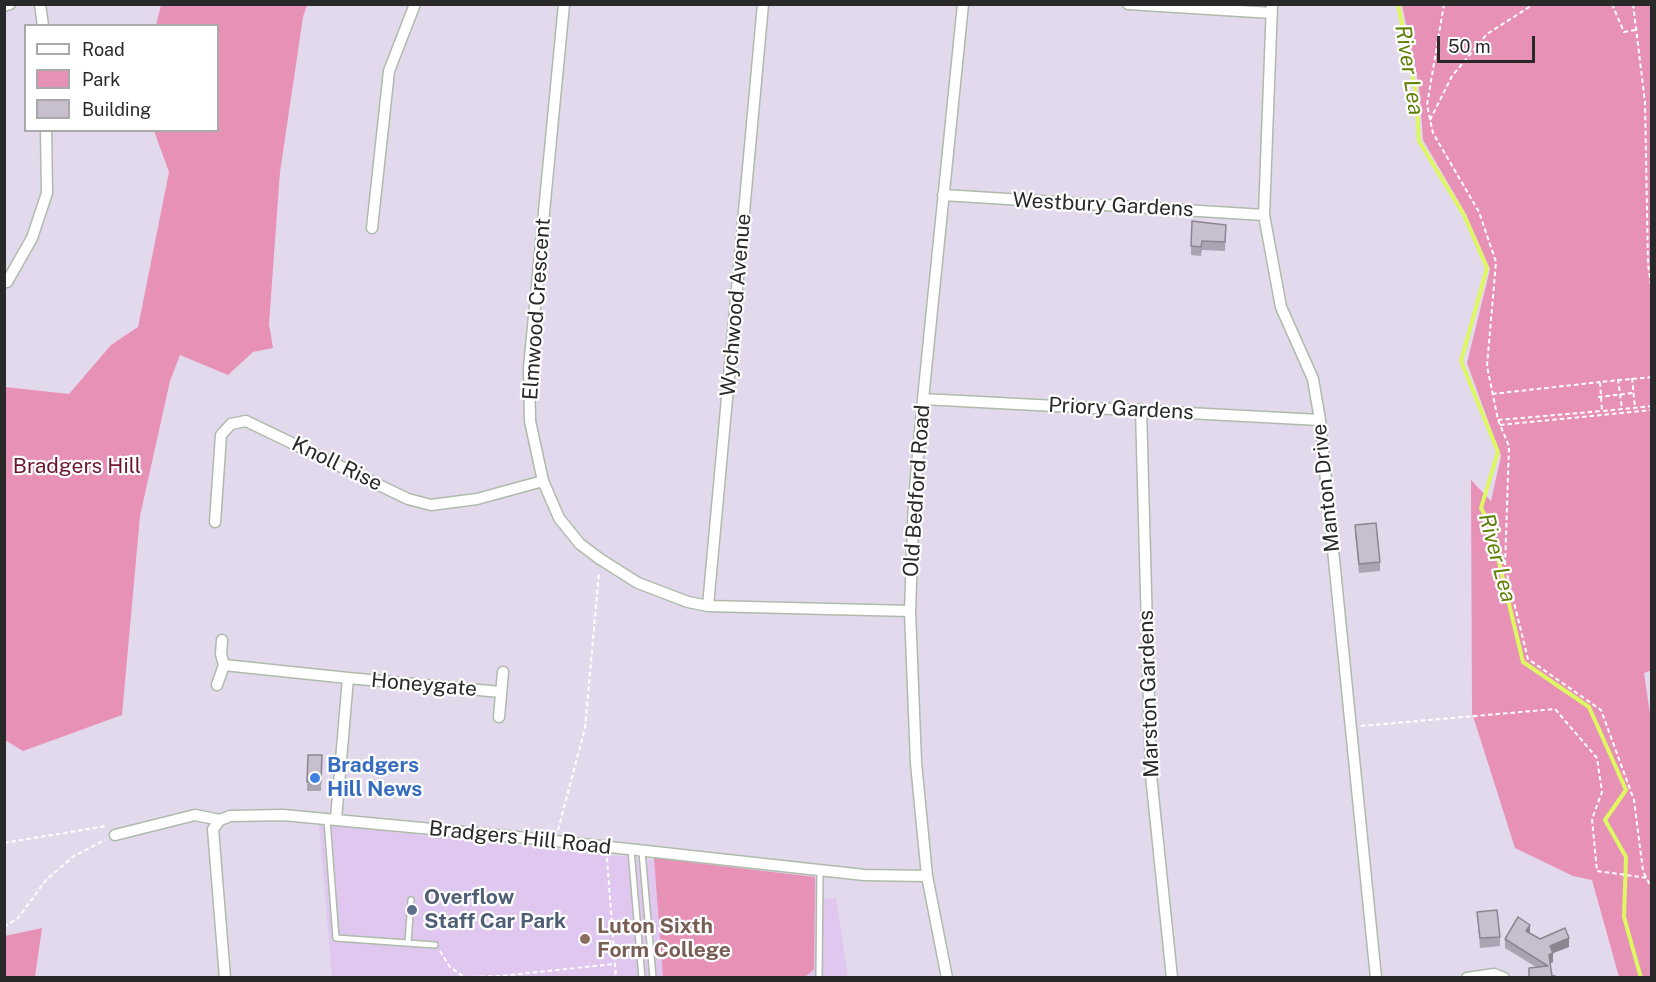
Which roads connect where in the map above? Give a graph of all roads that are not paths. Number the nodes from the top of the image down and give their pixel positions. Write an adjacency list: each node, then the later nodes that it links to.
1 (10, 4): 8 (street)
2 (40, 4): 10 (street)
3 (415, 4): 14 (street)
4 (564, 4): 19 (street, Elmwood Crescent)
5 (763, 4): 21 (street, Wychwood Avenue)
6 (963, 4): 12 (street, Old Bedford Road)
7 (1128, 4): 9 (street)
8 (4, 6)
9 (1272, 9): 13 (street, Manton Drive)
10 (43, 24)
11 (46, 132): 15 (street)
12 (943, 195): 13 (street, Westbury Gardens); 16 (street, Old Bedford Road)
13 (1264, 215): 18 (street, Manton Drive)
14 (372, 228)
15 (7, 282)
16 (923, 399): 17 (street, Priory Gardens); 22 (street, Old Bedford Road)
17 (1141, 409): 18 (street, Priory Gardens); 45 (street, Marston Gardens)
18 (1320, 420): 46 (street, Manton Drive)
19 (543, 481): 20 (street, Knoll Rise); 21 (street, Elmwood Crescent)
20 (215, 522)
21 (708, 606): 22 (street, Elmwood Crescent)
22 (910, 611): 35 (street, Old Bedford Road)
23 (222, 640): 24 (street)
24 (224, 665): 26 (street, Honeygate); 27 (street)
25 (503, 672): 28 (street)
26 (348, 678): 28 (street, Honeygate); 30 (street, Honeygate)
27 (218, 685)
28 (501, 692): 29 (street)
29 (499, 717)
30 (332, 818): 31 (street, Bradgers Hill Road); 33 (street, Bradgers Hill Road); 37 (lane)
31 (220, 820): 32 (street, Bradgers Hill Road); 40 (street)
32 (115, 830)
33 (637, 851): 34 (street, Bradgers Hill Road); 41 (lane); 42 (lane)
34 (820, 870): 35 (street, Bradgers Hill Road); 43 (lane)
35 (927, 876): 44 (street, Old Bedford Road)
36 (411, 900): 37 (lane)
37 (408, 943): 38 (lane)
38 (435, 945)
39 (1499, 976): 47 (street)
40 (225, 978)
41 (642, 978)
42 (652, 978)
43 (819, 978)
44 (947, 978)
45 (1172, 978)
46 (1376, 978)
47 (1467, 978)

